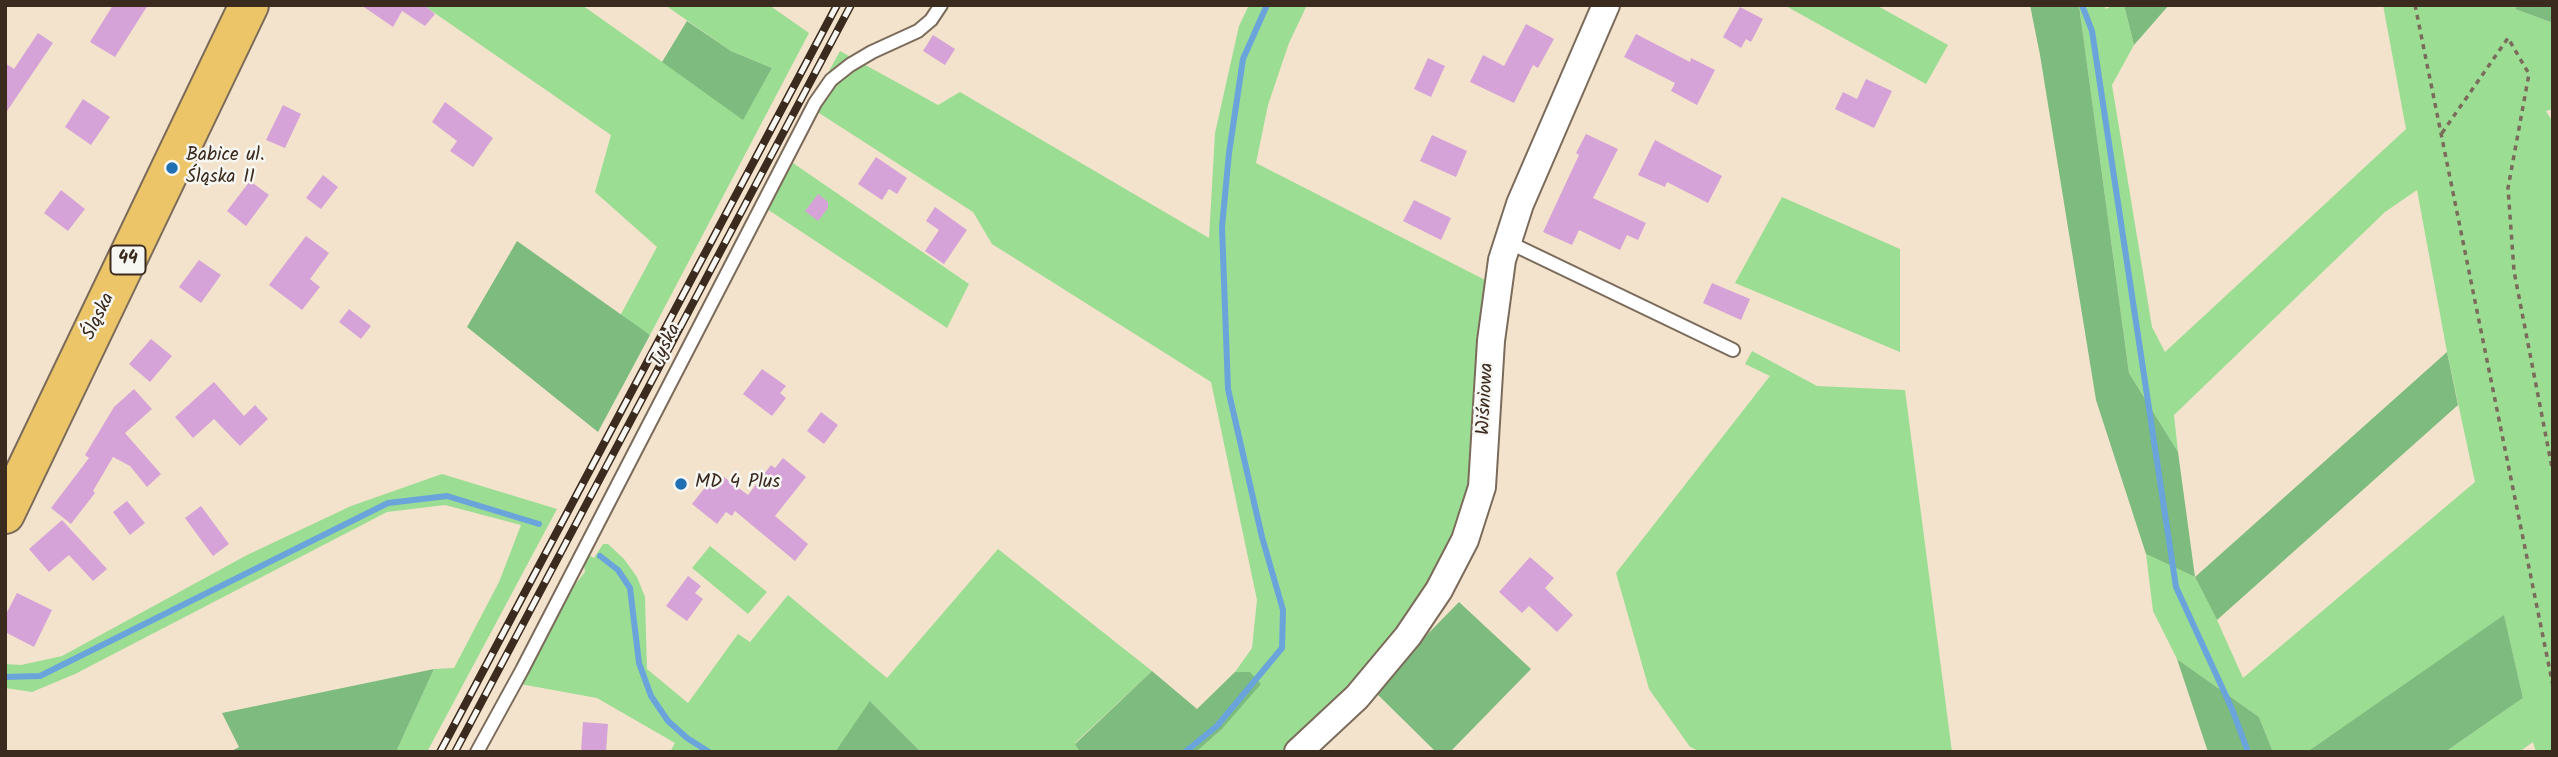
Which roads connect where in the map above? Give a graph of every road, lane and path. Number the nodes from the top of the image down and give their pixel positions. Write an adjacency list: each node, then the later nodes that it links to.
1 (249, 5): 9 (main road, Śląska / 44)
2 (941, 5): 11 (lane, Tyska)
3 (1606, 5): 6 (street, Wiśniowa)
4 (2415, 5): 5 (path)
5 (2442, 133): 8 (path); 10 (path)
6 (1508, 242): 7 (lane); 12 (street, Wiśniowa)
7 (1733, 350)
8 (2553, 473)
9 (5, 514)
10 (2553, 686)
11 (477, 752)
12 (1298, 752)

